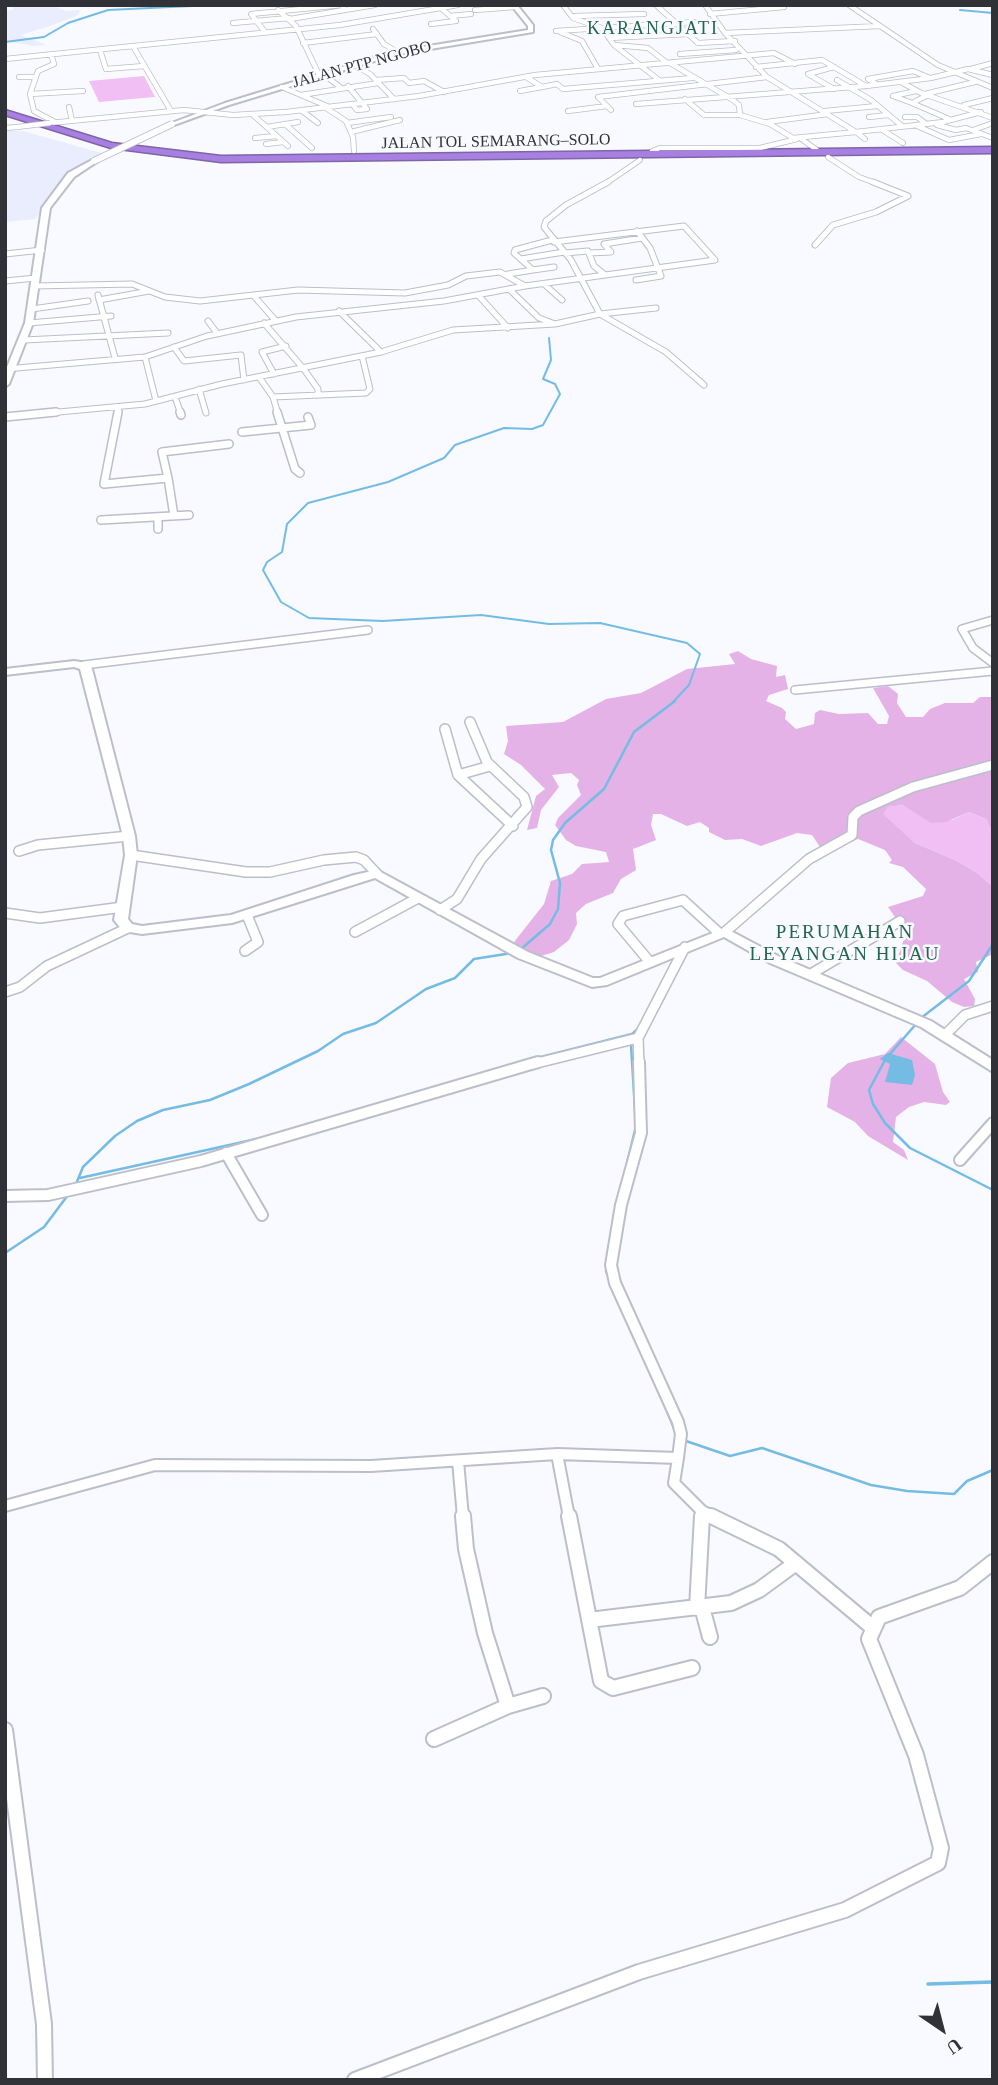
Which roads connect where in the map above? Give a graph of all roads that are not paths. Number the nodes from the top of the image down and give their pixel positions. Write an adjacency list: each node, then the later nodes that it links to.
1 (273, 5): 14 (street)
2 (375, 5): 7 (street)
3 (563, 5): 21 (street)
4 (656, 5): 28 (street)
5 (705, 5): 19 (street)
6 (849, 5): 32 (street)
7 (357, 6): 15 (street); 25 (street)
8 (452, 6): 12 (street); 13 (street)
9 (514, 6): 20 (street); 47 (main road, JALAN PTP NGOBO)
10 (638, 7): 17 (street)
11 (784, 7): 19 (street)
12 (441, 8): 20 (street); 22 (street)
13 (458, 8)
14 (278, 10): 15 (street); 23 (street); 24 (street)
15 (345, 10): 16 (street)
16 (330, 13): 23 (street); 31 (street)
17 (644, 14): 21 (street); 27 (street)
18 (688, 14): 28 (street)
19 (710, 14): 37 (street)
20 (450, 16): 30 (street)
21 (571, 17): 33 (street)
22 (383, 18): 25 (street); 29 (street)
23 (290, 19): 24 (street); 34 (street)
24 (256, 21): 26 (street); 35 (street)
25 (365, 21): 31 (street); 38 (street)
26 (233, 23)
27 (653, 23): 28 (street); 33 (street)
28 (676, 23): 39 (street)
29 (397, 24)
30 (431, 24)
31 (340, 25): 34 (street)
32 (881, 26): 37 (street); 58 (street)
33 (599, 27): 36 (street); 40 (street)
34 (297, 29): 35 (street); 43 (street)
35 (265, 32): 45 (street)
36 (605, 33): 40 (street); 41 (street)
37 (725, 33): 42 (street)
38 (377, 34): 43 (street); 47 (street)
39 (689, 34): 41 (street); 42 (street)
40 (570, 35): 64 (street)
41 (609, 38): 44 (street)
42 (735, 41): 48 (street)
43 (303, 43): 70 (street)
44 (616, 46): 53 (street); 59 (street)
45 (134, 48): 46 (street); 63 (street)
46 (100, 51): 49 (street); 63 (street)
47 (397, 52): 56 (main road, JALAN PTP NGOBO)
48 (745, 53): 50 (street); 51 (street); 55 (street); 61 (street)
49 (51, 54): 52 (street); 73 (street)
50 (680, 54)
51 (731, 56): 53 (street); 57 (street)
52 (5, 59)
53 (668, 63): 59 (street); 76 (street)
54 (993, 63): 65 (street)
55 (795, 64): 61 (street); 62 (street)
56 (354, 65): 70 (main road, JALAN PTP NGOBO); 80 (street)
57 (736, 65)
58 (938, 65): 60 (street); 67 (street)
59 (641, 66): 64 (street); 81 (street)
60 (927, 66)
61 (756, 67): 74 (street)
62 (834, 67): 88 (street); 96 (street)
63 (146, 68): 69 (street); 124 (street)
64 (598, 69): 66 (street)
65 (971, 69): 67 (street); 71 (street)
66 (588, 70): 72 (street); 84 (street)
67 (952, 72): 78 (street); 83 (street)
68 (866, 73): 77 (street)
69 (110, 74)
70 (321, 75): 89 (main road, JALAN PTP NGOBO); 90 (street)
71 (993, 75)
72 (525, 76): 91 (street); 101 (street)
73 (36, 77): 75 (street); 104 (street)
74 (767, 77): 85 (street); 105 (street)
75 (19, 78)
76 (693, 78): 81 (street); 85 (street)
77 (876, 78): 78 (street); 86 (street)
78 (931, 78): 82 (street)
79 (837, 80): 93 (street)
80 (377, 81): 87 (street); 101 (street); 113 (street)
81 (660, 81): 84 (street); 95 (street)
82 (900, 82): 86 (street); 100 (street)
83 (975, 82): 94 (street); 109 (street)
84 (603, 84): 91 (street); 107 (street)
85 (703, 85): 92 (street); 108 (street)
86 (879, 85): 88 (street)
87 (348, 86): 90 (street); 114 (street)
88 (868, 86): 93 (street); 103 (street)
89 (282, 87): 106 (street); 127 (main road, JALAN PTP NGOBO)
90 (340, 87): 106 (street)
91 (542, 87): 99 (street)
92 (678, 88): 95 (street); 111 (street)
93 (849, 88): 96 (street); 120 (street)
94 (993, 88)
95 (671, 89): 102 (street)
96 (834, 89): 105 (street)
97 (589, 90): 110 (street)
98 (83, 91): 104 (street)
99 (520, 91)
100 (916, 91): 109 (street); 116 (street)
101 (444, 92): 113 (street)
102 (636, 92): 107 (street); 115 (street)
103 (881, 93)
104 (30, 94): 143 (street)
105 (790, 94): 108 (street); 128 (street)
106 (300, 95): 122 (street)
107 (612, 95): 110 (street)
108 (725, 95): 111 (street); 132 (street)
109 (926, 95): 116 (street); 117 (street)
110 (598, 97): 125 (street)
111 (688, 98): 115 (street); 132 (street)
112 (993, 98): 119 (street)
113 (394, 99): 114 (street)
114 (364, 103): 122 (street)
115 (649, 103): 118 (street)
116 (912, 103): 126 (street)
117 (956, 103): 119 (street); 126 (street)
118 (636, 104)
119 (963, 105): 129 (street)
120 (877, 106): 128 (street); 133 (street)
121 (69, 107): 140 (street)
122 (327, 107): 123 (street); 145 (street)
123 (301, 110): 131 (street); 144 (street)
124 (171, 111): 127 (street); 140 (street)
125 (568, 111)
126 (929, 111): 139 (street)
127 (204, 112): 131 (street); 179 (main road, JALAN PTP NGOBO, bridge)
128 (827, 112): 142 (street); 156 (street)
129 (981, 112): 137 (street); 139 (street)
130 (5, 113): 171 (highway, JALAN TOL SEMARANG–SOLO)
131 (252, 114): 151 (street)
132 (741, 115): 142 (street)
133 (888, 115): 135 (street); 150 (street)
134 (395, 116): 145 (street)
135 (869, 117)
136 (905, 117): 146 (street)
137 (992, 118): 154 (street)
138 (400, 120): 155 (street)
139 (951, 120): 147 (street)
140 (72, 121): 143 (street)
141 (298, 122): 148 (street)
142 (764, 122): 160 (street)
143 (52, 123): 152 (street, bridge)
144 (318, 123)
145 (347, 123): 155 (street)
146 (925, 123): 147 (street); 149 (street)
147 (932, 123): 154 (street)
148 (285, 124): 151 (street); 167 (street)
149 (915, 125): 150 (street); 157 (street)
150 (902, 126): 153 (street)
151 (267, 127): 158 (street)
152 (5, 128)
153 (880, 129): 156 (street); 164 (street)
154 (972, 130): 157 (street)
155 (351, 132): 169 (street)
156 (856, 132): 160 (street); 162 (street)
157 (981, 134): 161 (street)
158 (276, 136): 159 (street); 163 (street)
159 (255, 138)
160 (799, 138): 168 (street); 170 (street)
161 (993, 138)
162 (865, 139)
163 (283, 142): 165 (street); 166 (street)
164 (902, 143)
165 (266, 144)
166 (288, 146)
167 (312, 148)
168 (817, 150)
169 (354, 151)
170 (652, 151)
171 (993, 152)
172 (828, 157): 177 (street)
173 (640, 160): 176 (street)
174 (636, 232): 175 (street); 176 (street); 187 (street)
175 (642, 238): 180 (street); 187 (street)
176 (553, 241): 181 (street); 183 (street)
177 (815, 245)
178 (593, 246): 180 (street)
179 (42, 250): 182 (street); 196 (main road, JALAN PTP NGOBO)
180 (589, 252): 181 (street); 184 (street)
181 (564, 253): 183 (street); 186 (street)
182 (5, 254)
183 (521, 259): 189 (street)
184 (592, 262): 186 (street); 192 (street)
185 (502, 263): 190 (street)
186 (573, 264): 193 (street)
187 (657, 266): 192 (street); 194 (street)
188 (554, 267): 189 (street)
189 (533, 270): 191 (street)
190 (500, 272): 191 (street); 202 (street)
191 (508, 274): 198 (street)
192 (605, 275): 193 (street)
193 (583, 279): 197 (street); 212 (street)
194 (636, 280)
195 (5, 281): 196 (street)
196 (35, 282): 200 (street); 210 (main road, JALAN PTP NGOBO)
197 (544, 284): 198 (street); 206 (street)
198 (525, 286): 199 (street)
199 (509, 289): 204 (street); 218 (street)
200 (149, 291): 203 (street); 213 (street)
201 (292, 291): 202 (street); 203 (street); 205 (street)
202 (405, 293): 208 (street)
203 (253, 295): 215 (street)
204 (478, 295): 208 (street); 219 (street)
205 (298, 300)
206 (562, 300)
207 (88, 301): 210 (street)
208 (409, 305): 211 (street)
209 (656, 308): 212 (street)
210 (32, 309): 216 (main road, JALAN PTP NGOBO)
211 (342, 309): 215 (street); 226 (street)
212 (600, 314): 218 (street); 236 (street)
213 (107, 316): 216 (street); 222 (street)
214 (208, 321): 221 (street)
215 (276, 321): 217 (street)
216 (29, 323): 223 (main road, JALAN PTP NGOBO)
217 (264, 323): 221 (street); 224 (street)
218 (555, 324): 219 (street)
219 (508, 328): 226 (street)
220 (167, 333): 222 (street)
221 (217, 333): 225 (street)
222 (110, 335): 223 (street); 229 (street)
223 (24, 340): 230 (main road, JALAN PTP NGOBO)
224 (286, 346): 231 (street); 232 (street)
225 (174, 347): 228 (street); 234 (street)
226 (381, 352): 227 (street)
227 (362, 356): 231 (street); 238 (street)
228 (145, 357): 229 (street); 241 (street)
229 (116, 358): 230 (street)
230 (10, 368): 235 (main road, JALAN PTP NGOBO)
231 (303, 368): 232 (street); 238 (street)
232 (274, 374): 233 (street)
233 (258, 377): 234 (street); 240 (street)
234 (244, 380): 237 (street)
235 (5, 384)
236 (705, 385)
237 (199, 389): 239 (street); 243 (street)
238 (318, 394): 240 (street)
239 (175, 397): 241 (street); 244 (street)
240 (273, 397): 247 (street)
241 (156, 401): 242 (street)
242 (119, 407): 245 (street); 251 (street)
243 (206, 413)
244 (181, 415)
245 (5, 417)
246 (308, 417): 247 (street)
247 (284, 428): 248 (street); 250 (street)
248 (242, 432)
249 (229, 444): 251 (street)
250 (300, 473)
251 (168, 478): 253 (street)
252 (189, 515): 253 (street)
253 (174, 516): 254 (street)
254 (158, 517): 255 (street); 256 (street)
255 (101, 520)
256 (158, 529)
257 (993, 620): 259 (street)
258 (368, 630): 260 (street)
259 (993, 663)
260 (85, 665): 262 (main road); 270 (main road)
261 (993, 671): 263 (street)
262 (5, 672)
263 (795, 690)
264 (470, 722): 267 (street)
265 (445, 729): 268 (street)
266 (993, 765): 282 (street)
267 (490, 766): 268 (street); 269 (street)
268 (458, 775): 269 (street)
269 (513, 826): 276 (street)
270 (129, 836): 271 (street); 272 (main road)
271 (19, 851)
272 (131, 855): 273 (street); 275 (main road)
273 (377, 874): 274 (main road); 278 (main road)
274 (418, 898): 276 (main road); 281 (street)
275 (123, 907): 277 (street); 280 (main road)
276 (440, 910): 285 (main road)
277 (5, 913)
278 (247, 915): 280 (main road); 284 (street)
279 (900, 921): 286 (street)
280 (128, 928): 287 (street)
281 (355, 932)
282 (722, 932): 283 (main road); 285 (street); 286 (main road)
283 (685, 947): 285 (main road); 290 (street)
284 (245, 951)
285 (649, 961)
286 (811, 974): 289 (main road)
287 (5, 992)
288 (993, 1006): 289 (street)
289 (945, 1035): 291 (main road)
290 (638, 1038): 293 (street); 298 (street)
291 (993, 1067)
292 (993, 1123): 294 (street)
293 (226, 1153): 295 (street); 296 (street)
294 (960, 1160)
295 (5, 1196)
296 (262, 1215)
297 (557, 1454): 298 (street); 299 (street); 305 (street)
298 (678, 1458): 301 (street)
299 (458, 1461): 300 (street); 310 (street)
300 (5, 1506)
301 (702, 1511): 303 (street); 304 (street)
302 (993, 1562): 306 (street)
303 (796, 1563): 304 (street); 306 (street)
304 (699, 1608): 305 (street); 307 (street)
305 (589, 1619): 308 (street)
306 (872, 1627): 314 (street)
307 (710, 1636)
308 (691, 1668)
309 (543, 1696): 310 (street)
310 (508, 1706): 312 (street)
311 (5, 1730): 313 (street)
312 (434, 1739)
313 (45, 2080)
314 (355, 2080)

